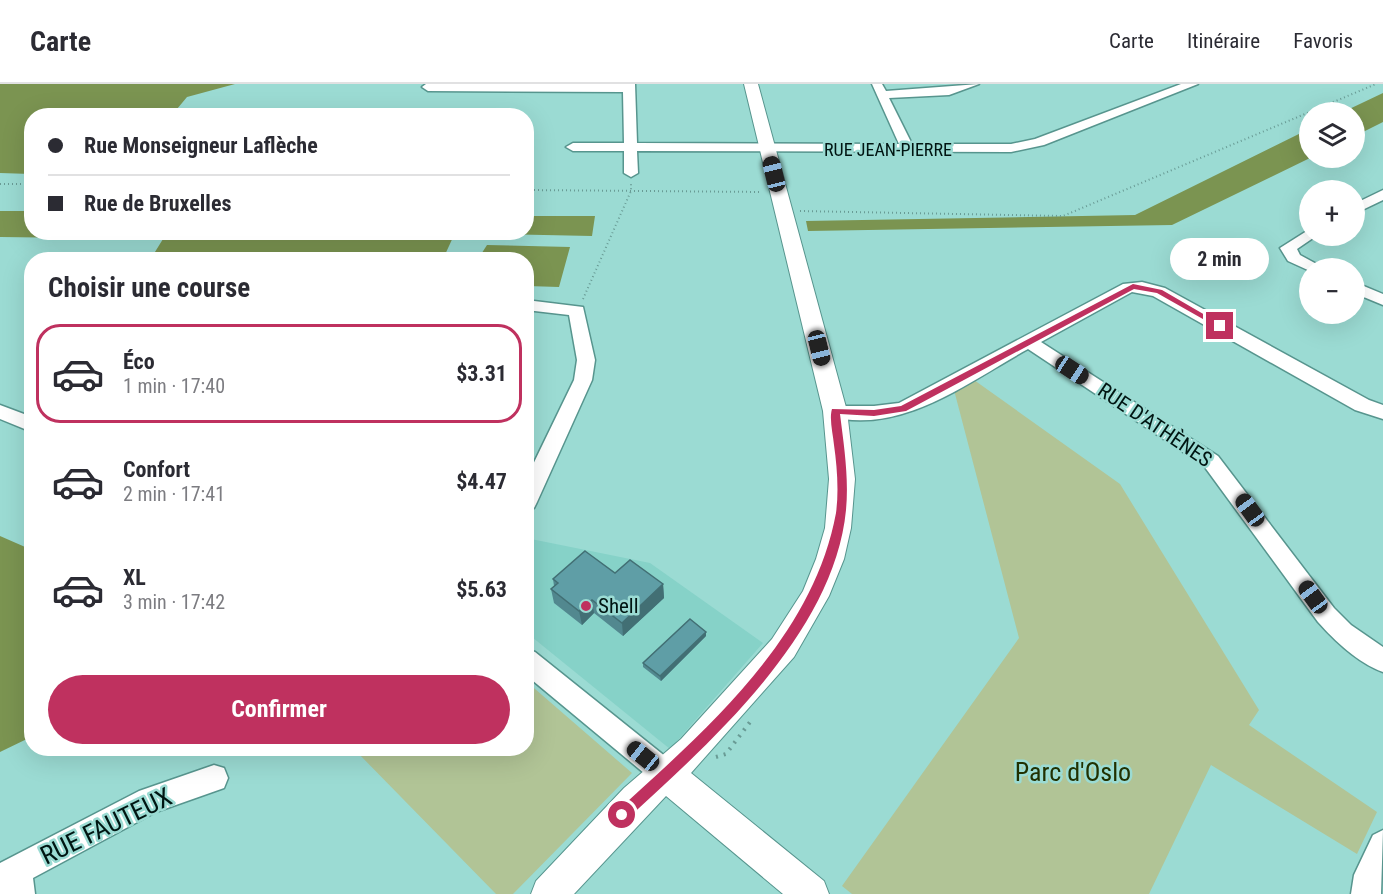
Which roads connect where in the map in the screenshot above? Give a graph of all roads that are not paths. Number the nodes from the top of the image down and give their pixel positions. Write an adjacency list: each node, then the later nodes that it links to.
1 (751, 84): 9 (street)
2 (974, 84): 6 (street)
3 (1192, 84): 10 (street, RUE JEAN-PIERRE)
4 (629, 86): 5 (street); 8 (street)
5 (428, 87)
6 (880, 89): 10 (street)
7 (573, 147): 8 (street, RUE JEAN-PIERRE)
8 (631, 147): 9 (street, RUE JEAN-PIERRE); 11 (street)
9 (767, 148): 10 (street, RUE JEAN-PIERRE); 20 (street)
10 (908, 149)
11 (631, 173)
12 (1383, 194): 13 (street)
13 (1365, 208)
14 (1299, 240): 15 (street)
15 (1299, 260)
16 (1365, 292): 17 (street)
17 (1383, 300)
18 (534, 306): 24 (street)
19 (1028, 341): 20 (street); 22 (street); 25 (street, RUE D'ATHÈNES)
20 (835, 411): 27 (street)
21 (0, 412): 23 (street)
22 (1383, 412)
23 (24, 422)
24 (534, 485)
25 (1383, 661)
26 (534, 667): 27 (street)
27 (666, 774): 31 (street); 32 (street)
28 (214, 778): 30 (street, RUE FAUTEUX)
29 (1383, 845): 33 (street)
30 (12, 881)
31 (549, 894)
32 (812, 894)
33 (1366, 894)

